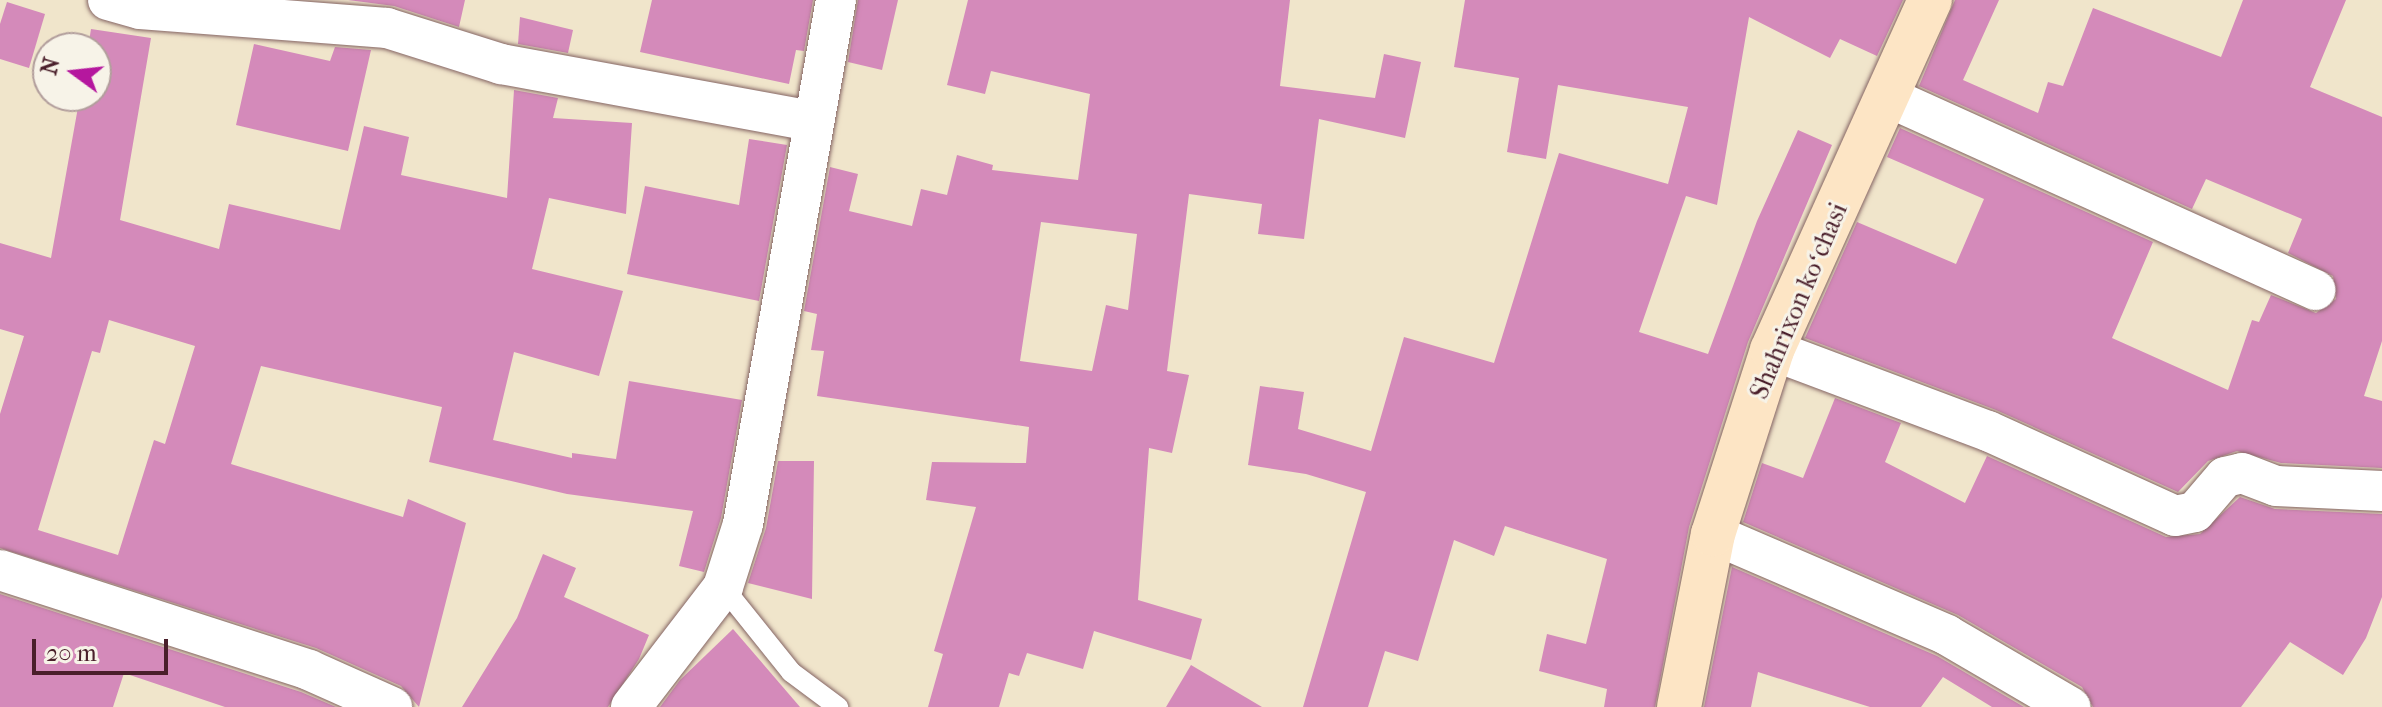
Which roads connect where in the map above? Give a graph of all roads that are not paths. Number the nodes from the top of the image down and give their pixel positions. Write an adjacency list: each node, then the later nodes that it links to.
1 (108, 0): 5 (street)
2 (836, 0): 5 (street)
3 (1930, 0): 4 (street, Shahrixon koʻchasi)
4 (1888, 97): 6 (street); 7 (street, Shahrixon koʻchasi)
5 (811, 121): 11 (street)
6 (2315, 290)
7 (1772, 350): 8 (street); 9 (street, Shahrixon koʻchasi)
8 (2382, 491)
9 (1713, 534): 15 (street, Shahrixon koʻchasi); 16 (street)
10 (0, 570): 12 (street)
11 (723, 587): 13 (street); 14 (lane)
12 (392, 707)
13 (631, 707)
14 (838, 707)
15 (1679, 707)
16 (2070, 707)

